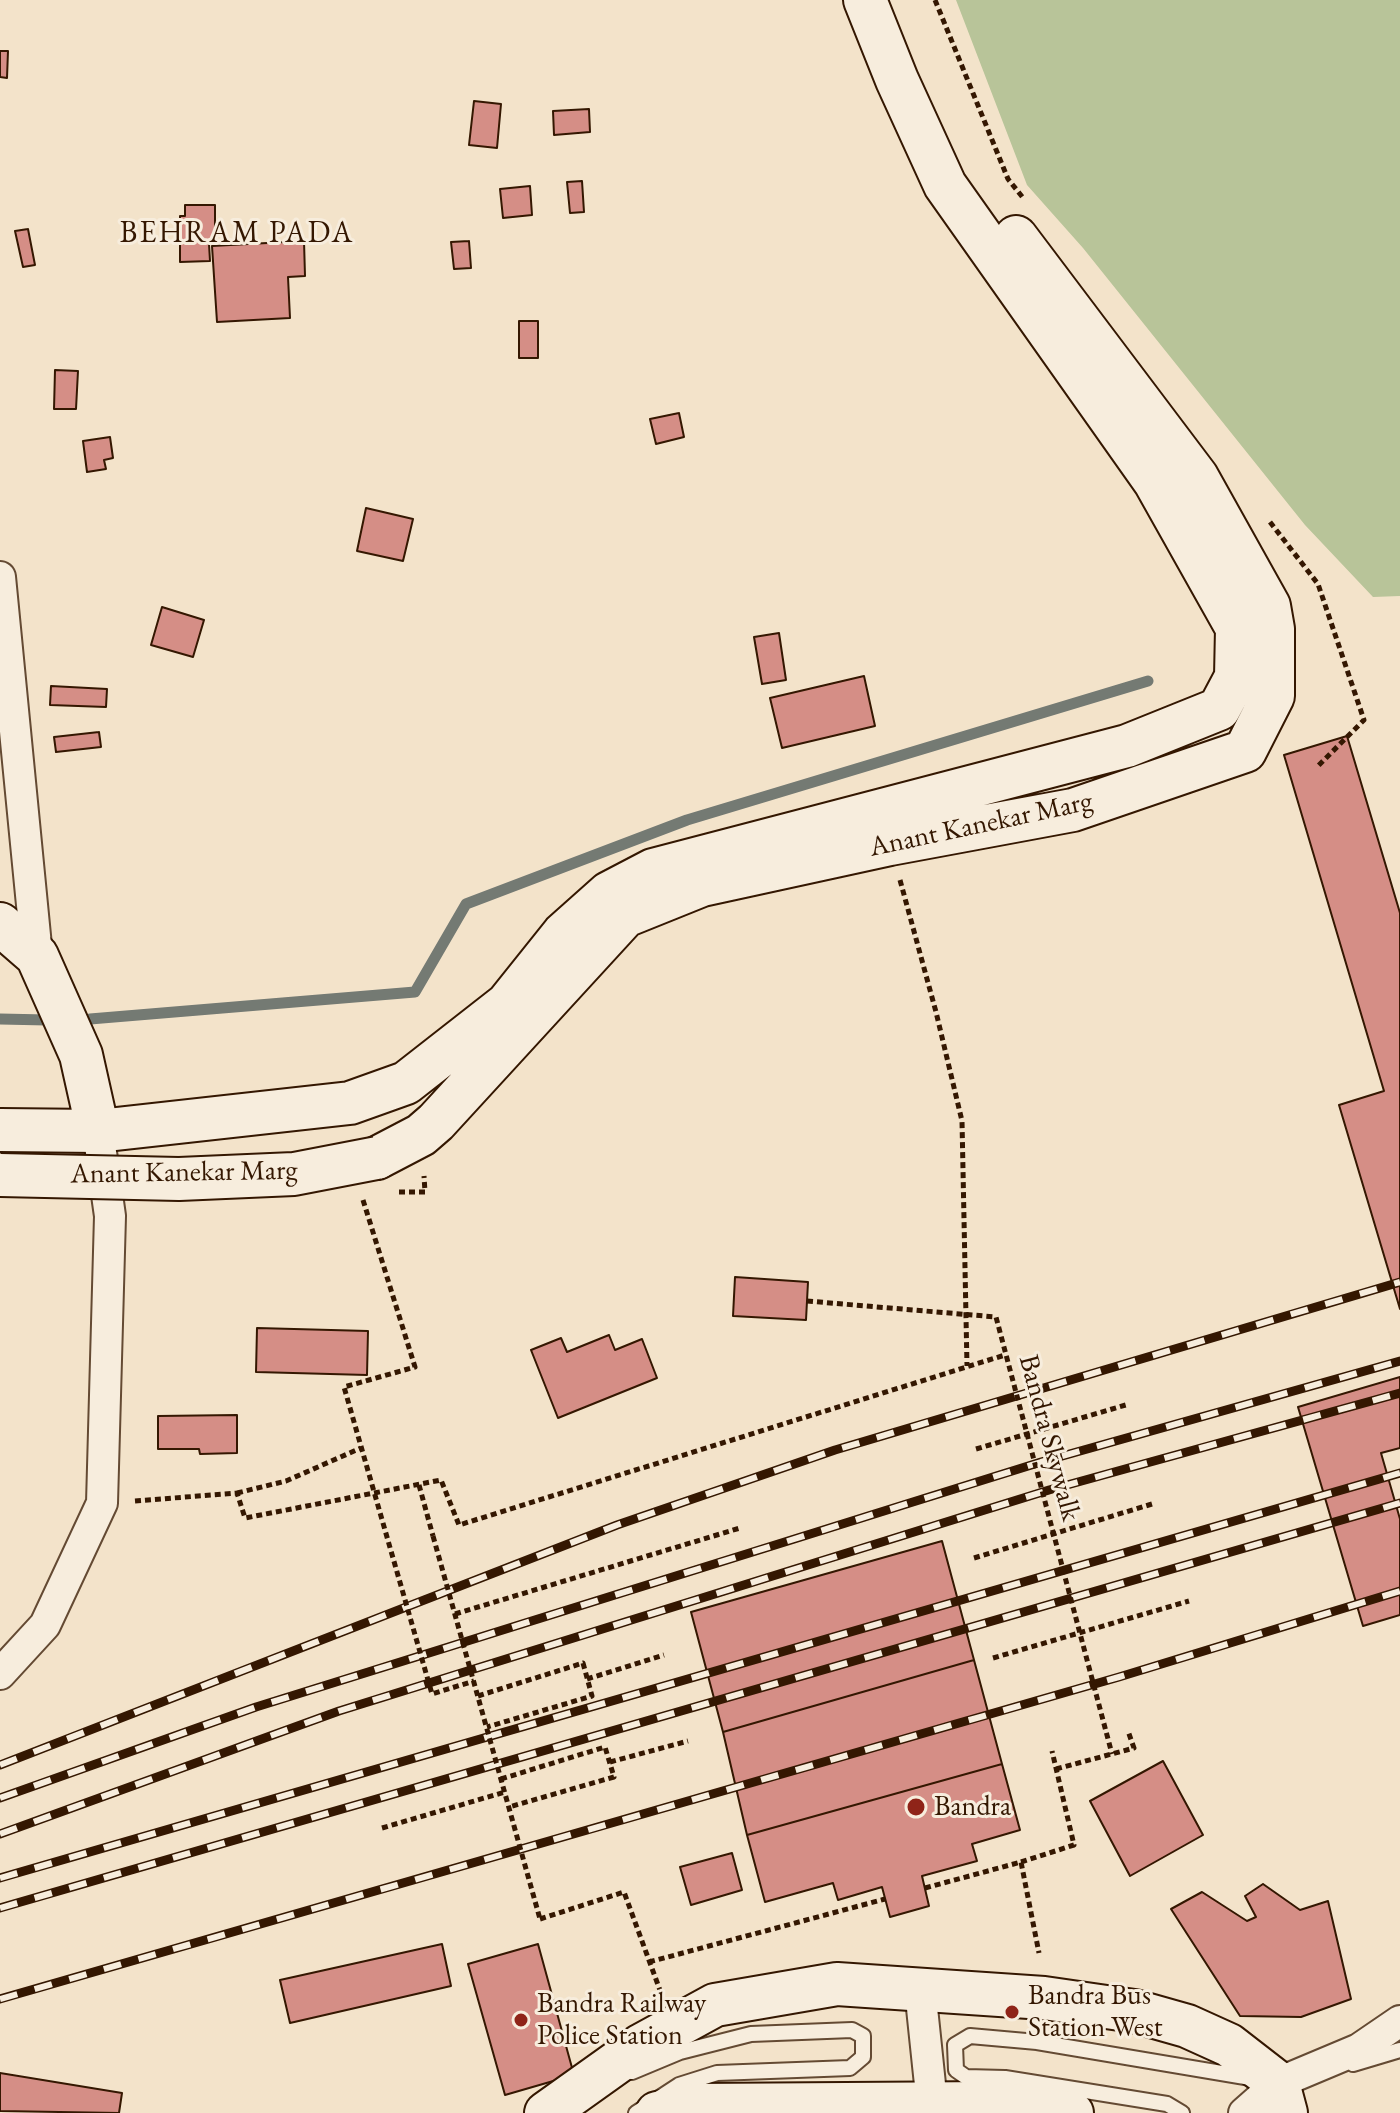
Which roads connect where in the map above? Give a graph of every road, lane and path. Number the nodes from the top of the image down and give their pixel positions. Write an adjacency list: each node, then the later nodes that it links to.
1 (865, 0): 3 (street, Anant Kanekar Marg)
2 (892, 0): 3 (street, Anant Kanekar Marg)
3 (908, 75): 9 (street, Anant Kanekar Marg); 11 (street, Anant Kanekar Marg)
4 (0, 577): 7 (street)
5 (903, 889): 13 (path)
6 (0, 924): 7 (street)
7 (37, 956): 9 (street)
8 (0, 1130): 9 (street, Anant Kanekar Marg)
9 (98, 1131): 22 (street)
10 (0, 1175): 11 (street, Anant Kanekar Marg, bridge)
11 (368, 1175): 18 (path, bridge)
12 (807, 1301): 13 (path, Bandra Skywalk, bridge)
13 (966, 1314): 14 (path, Bandra Skywalk, bridge); 15 (path)
14 (1005, 1355): 15 (path); 17 (path, Bandra Skywalk, bridge)
15 (967, 1366): 20 (path)
16 (1129, 1404): 17 (path)
17 (1026, 1433): 19 (path); 25 (path, Bandra Skywalk, bridge)
18 (361, 1448): 21 (path); 34 (path, bridge)
19 (976, 1449)
20 (419, 1485): 21 (path); 28 (path, bridge)
21 (237, 1493): 22 (path)
22 (102, 1503): 32 (street)
23 (1152, 1504): 25 (path)
24 (740, 1528): 28 (path)
25 (1054, 1533): 26 (path); 29 (path, Bandra Skywalk, bridge)
26 (974, 1558)
27 (1189, 1601): 29 (path)
28 (455, 1614): 34 (path, bridge)
29 (1082, 1633): 31 (path); 40 (path, Bandra Skywalk, bridge)
30 (664, 1655): 33 (path)
31 (993, 1658)
32 (0, 1674)
33 (587, 1679): 35 (path); 36 (path)
34 (474, 1681): 35 (path, bridge)
35 (478, 1696): 36 (path, bridge)
36 (487, 1727): 43 (path, bridge)
37 (1128, 1731): 40 (path)
38 (688, 1741): 41 (path)
39 (1052, 1751): 42 (path)
40 (1112, 1754): 42 (path)
41 (610, 1762): 43 (path); 45 (path)
42 (1056, 1769): 47 (path)
43 (501, 1779): 44 (path, bridge)
44 (505, 1792): 45 (path, bridge); 46 (path)
45 (509, 1807): 51 (path, bridge)
46 (382, 1828)
47 (1021, 1862): 48 (path); 50 (path)
48 (925, 1888)
49 (885, 1899): 51 (path)
50 (1039, 1953)
51 (649, 1962): 54 (path)
52 (920, 1989): 54 (street); 57 (street); 58 (street)
53 (1400, 2021): 57 (street)
54 (674, 2027): 56 (street)
55 (1397, 2055): 57 (lane)
56 (593, 2080): 59 (street); 60 (lane)
57 (1282, 2098): 63 (lane); 64 (street)
58 (933, 2108): 61 (street); 62 (street)
59 (546, 2113)
60 (636, 2113)
61 (657, 2113)
62 (1072, 2113)
63 (1182, 2113)
64 (1244, 2113)

